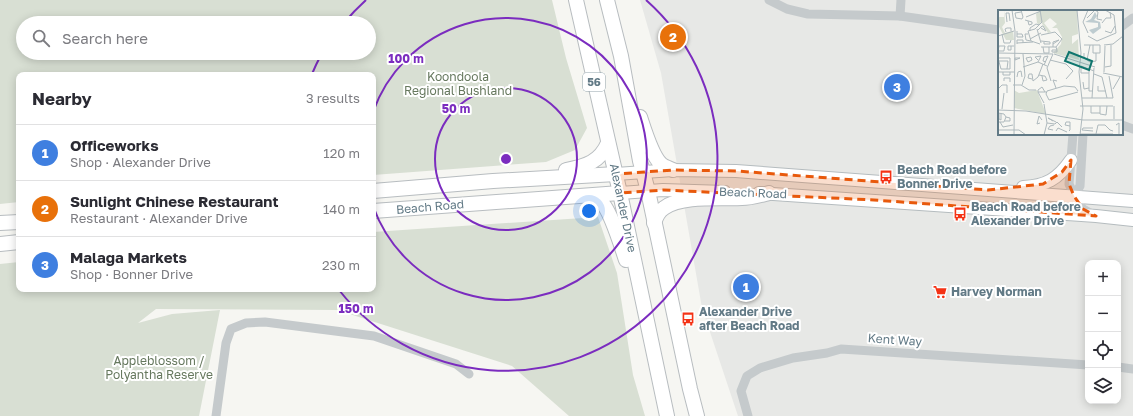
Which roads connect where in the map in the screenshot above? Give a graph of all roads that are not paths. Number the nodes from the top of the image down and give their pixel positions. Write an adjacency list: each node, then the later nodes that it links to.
1 (576, 0): 14 (main road, Alexander Drive / 56)
2 (607, 0): 9 (main road)
3 (768, 0): 5 (street)
4 (901, 0): 5 (street)
5 (900, 16): 8 (street)
6 (1133, 18): 7 (street)
7 (1123, 25)
8 (998, 30)
9 (621, 56): 16 (main road); 17 (main road)
10 (1123, 125): 11 (street)
11 (1133, 128)
12 (1073, 135): 15 (street)
13 (1083, 135): 27 (street)
14 (608, 142): 18 (main road, Alexander Drive / 56); 20 (main road)
15 (1071, 160): 21 (main road); 27 (street)
16 (672, 170): 17 (main road, Beach Road); 19 (main road, Beach Road)
17 (644, 172): 18 (main road, Beach Road); 23 (main road)
18 (616, 174): 20 (main road, Beach Road); 24 (main road, Alexander Drive / 56)
19 (832, 179): 21 (main road, Beach Road); 28 (main road)
20 (493, 181): 22 (main road, Beach Road)
21 (988, 190): 27 (main road, Beach Road)
22 (376, 191)
23 (648, 191): 24 (main road, Beach Road); 25 (main road, Beach Road); 36 (main road)
24 (620, 193): 26 (main road, Beach Road); 39 (main road, Alexander Drive / 56)
25 (770, 193): 28 (main road, Beach Road); 36 (main road)
26 (586, 196): 30 (main road, Beach Road); 39 (main road)
27 (1074, 196): 29 (main road, Beach Road); 31 (street); 32 (street)
28 (884, 201): 31 (main road, Beach Road)
29 (1133, 201)
30 (376, 211)
31 (1054, 213): 32 (main road, Beach Road)
32 (1096, 216): 33 (main road, Beach Road)
33 (1133, 220)
34 (16, 222): 35 (main road)
35 (0, 223)
36 (654, 223): 46 (main road)
37 (16, 242): 38 (main road)
38 (0, 244)
39 (647, 321): 45 (main road, Alexander Drive / 56)
40 (1085, 365): 47 (street, Kent Way)
41 (1121, 368): 42 (street)
42 (1133, 368)
43 (469, 374): 44 (street)
44 (216, 416)
45 (667, 416)
46 (697, 416)
47 (748, 416)

